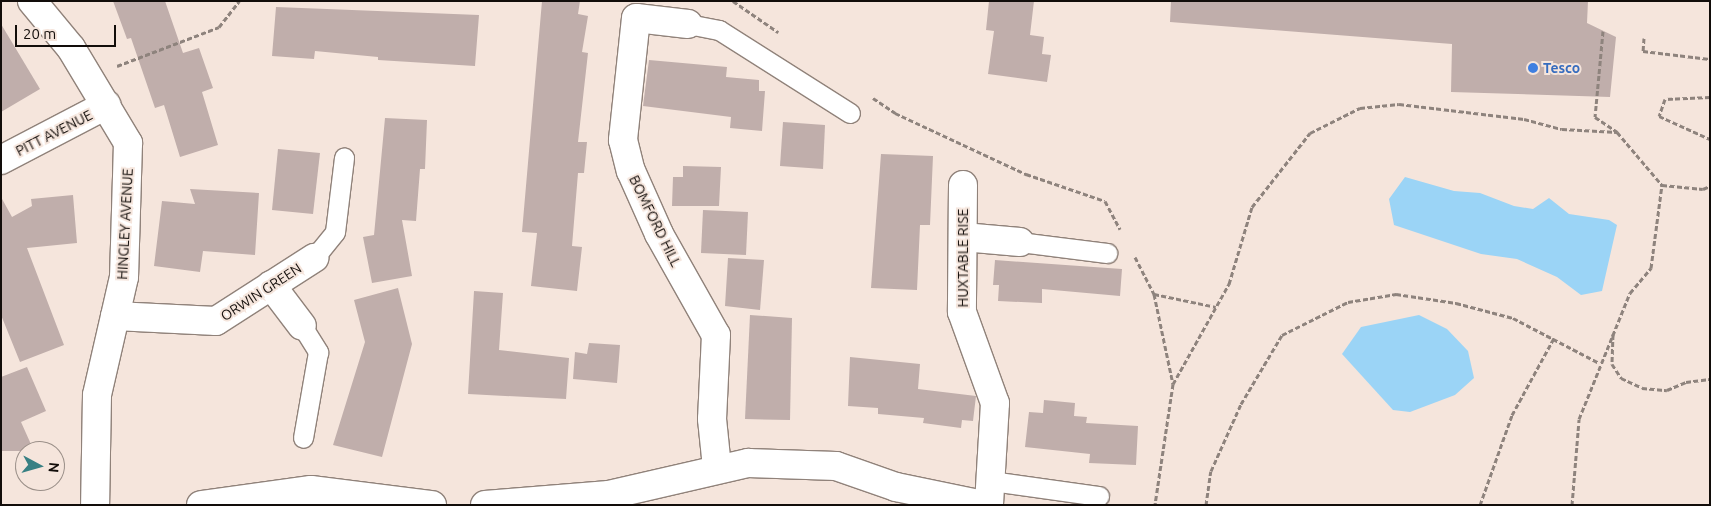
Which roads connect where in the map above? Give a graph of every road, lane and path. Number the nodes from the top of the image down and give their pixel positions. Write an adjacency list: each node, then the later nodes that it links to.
1 (32, 1): 8 (street, HINGLEY AVENUE)
2 (239, 1): 8 (path)
3 (637, 9): 4 (street, BOMFORD HILL); 34 (street, BOMFORD HILL)
4 (688, 24): 11 (lane)
5 (1603, 31): 12 (path)
6 (1644, 38): 7 (path)
7 (1710, 60)
8 (88, 76): 10 (street, HINGLEY AVENUE)
9 (1710, 97): 13 (path)
10 (106, 105): 15 (street, PITT AVENUE); 26 (street, HINGLEY AVENUE)
11 (850, 113)
12 (1617, 132): 17 (path); 25 (path)
13 (1710, 139)
14 (344, 158): 22 (lane)
15 (1, 160)
16 (963, 185): 19 (street, HUXTABLE RISE)
17 (1662, 185): 18 (path); 28 (path)
18 (1710, 186)
19 (963, 238): 20 (street); 36 (street, HUXTABLE RISE)
20 (1020, 242): 21 (lane)
21 (1107, 253)
22 (314, 258): 23 (street, ORWIN GREEN)
23 (271, 285): 26 (street, ORWIN GREEN); 27 (street)
24 (1154, 294): 25 (path)
25 (1216, 308): 32 (path)
26 (115, 316): 38 (street, HINGLEY AVENUE)
27 (302, 326): 33 (lane)
28 (1613, 331): 30 (path); 31 (path)
29 (1554, 338): 30 (path); 42 (path); 43 (path)
30 (1599, 363): 44 (path)
31 (1710, 379)
32 (1173, 384)
33 (303, 438)
34 (717, 467): 36 (street); 41 (street)
35 (1100, 496): 36 (lane)
36 (988, 497)
37 (399, 503): 39 (street); 40 (street)
38 (95, 505)
39 (201, 505)
40 (432, 505)
41 (485, 505)
42 (1206, 505)
43 (1480, 505)
44 (1572, 505)

